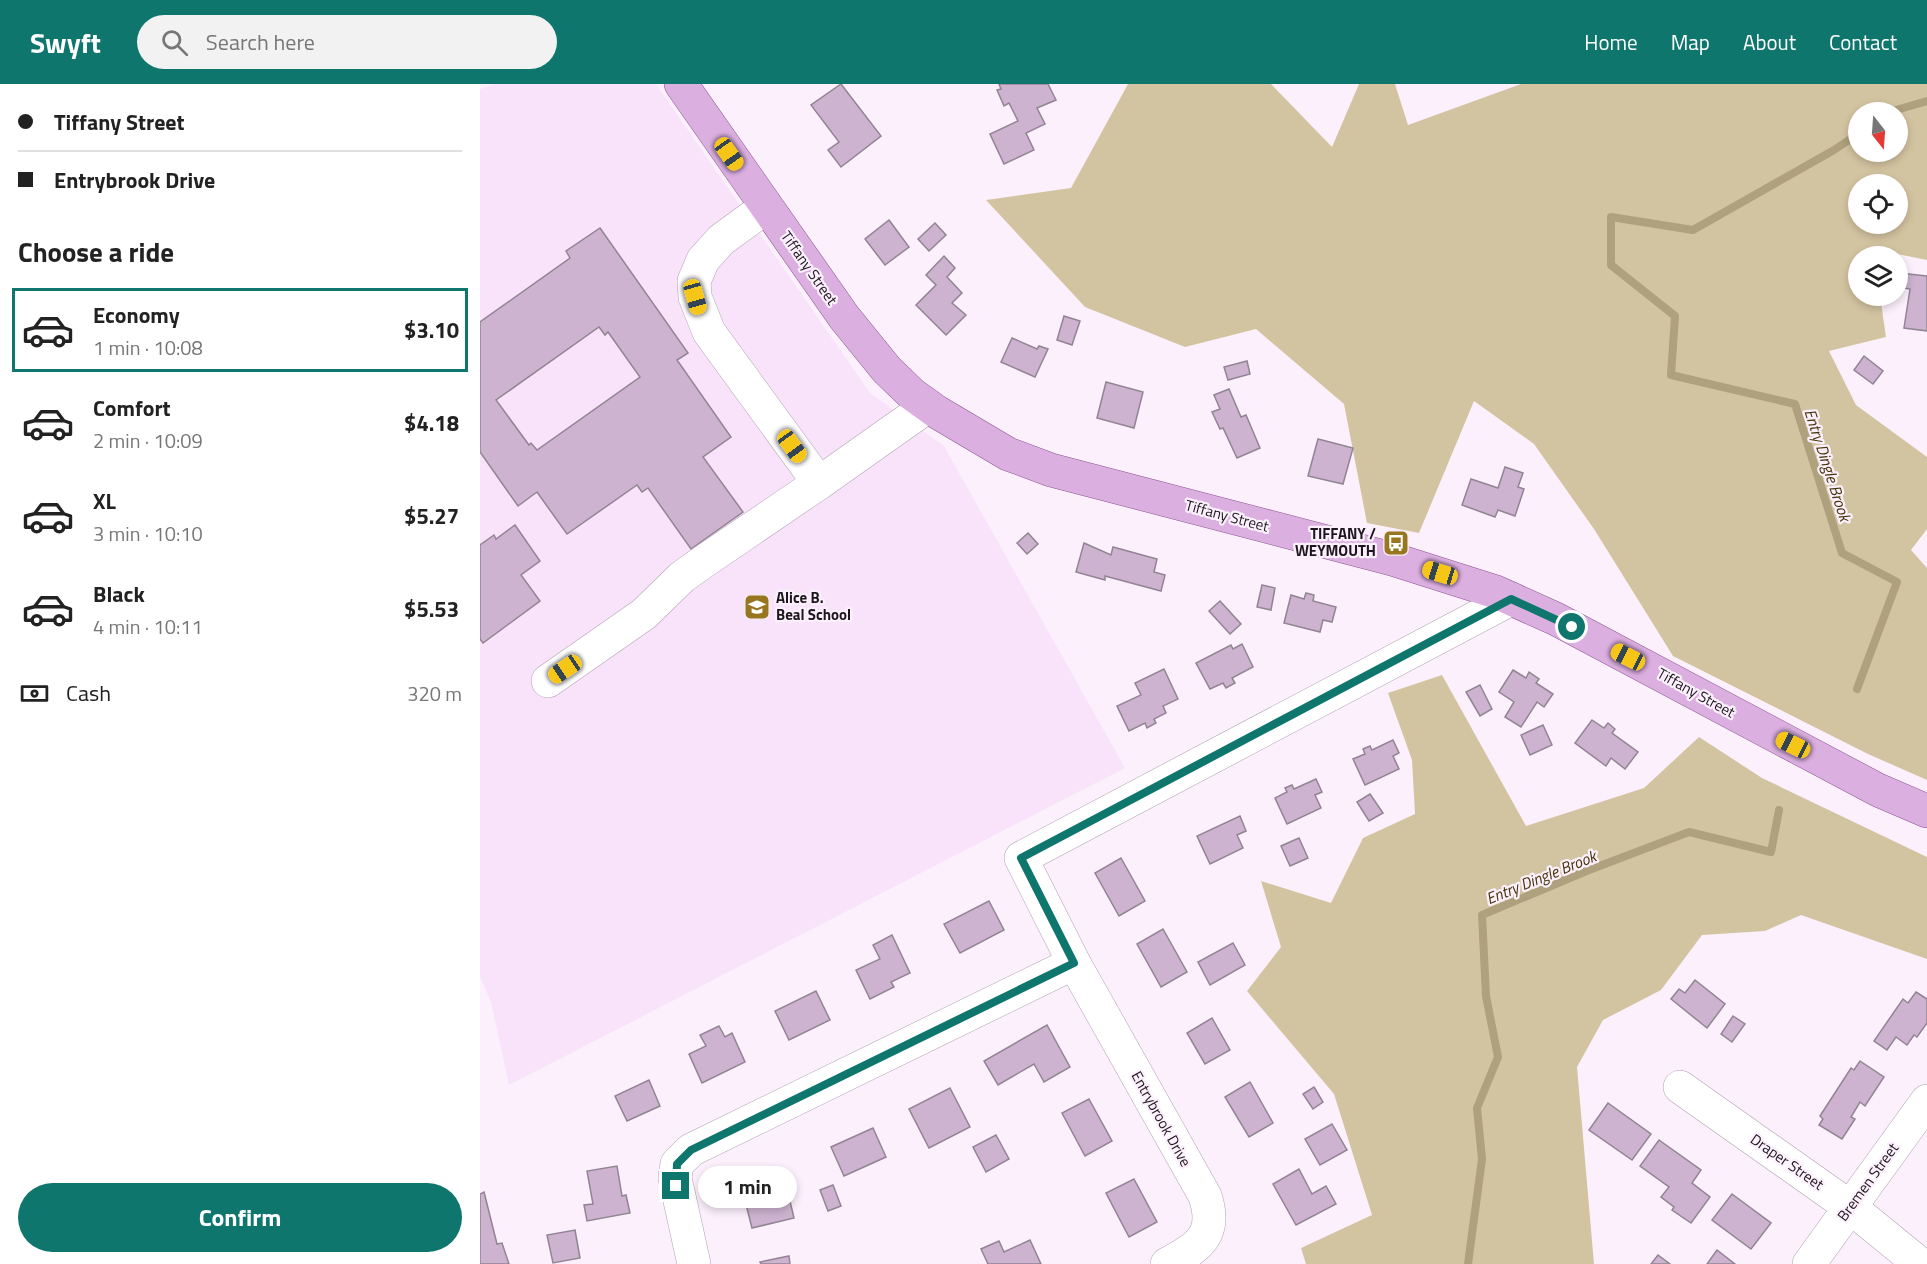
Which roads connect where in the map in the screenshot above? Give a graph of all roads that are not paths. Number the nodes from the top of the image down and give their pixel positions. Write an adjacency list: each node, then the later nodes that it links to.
1 (681, 84): 2 (main road, Tiffany Street)
2 (766, 207): 3 (main road, Tiffany Street); 4 (street)
3 (928, 406): 4 (street); 5 (main road, Tiffany Street)
4 (819, 483): 6 (street)
5 (1511, 599): 7 (main road, Tiffany Street); 8 (street, Entrybrook Drive)
6 (548, 681)
7 (1927, 812)
8 (1074, 963): 12 (street); 13 (street, Entrybrook Drive)
9 (1680, 1087): 11 (street, Draper Street)
10 (1927, 1101): 11 (street, Bremen Street)
11 (1850, 1207): 14 (street, Bremen Street); 15 (street, Draper Street)
12 (694, 1264)
13 (1167, 1264)
14 (1809, 1264)
15 (1920, 1264)

